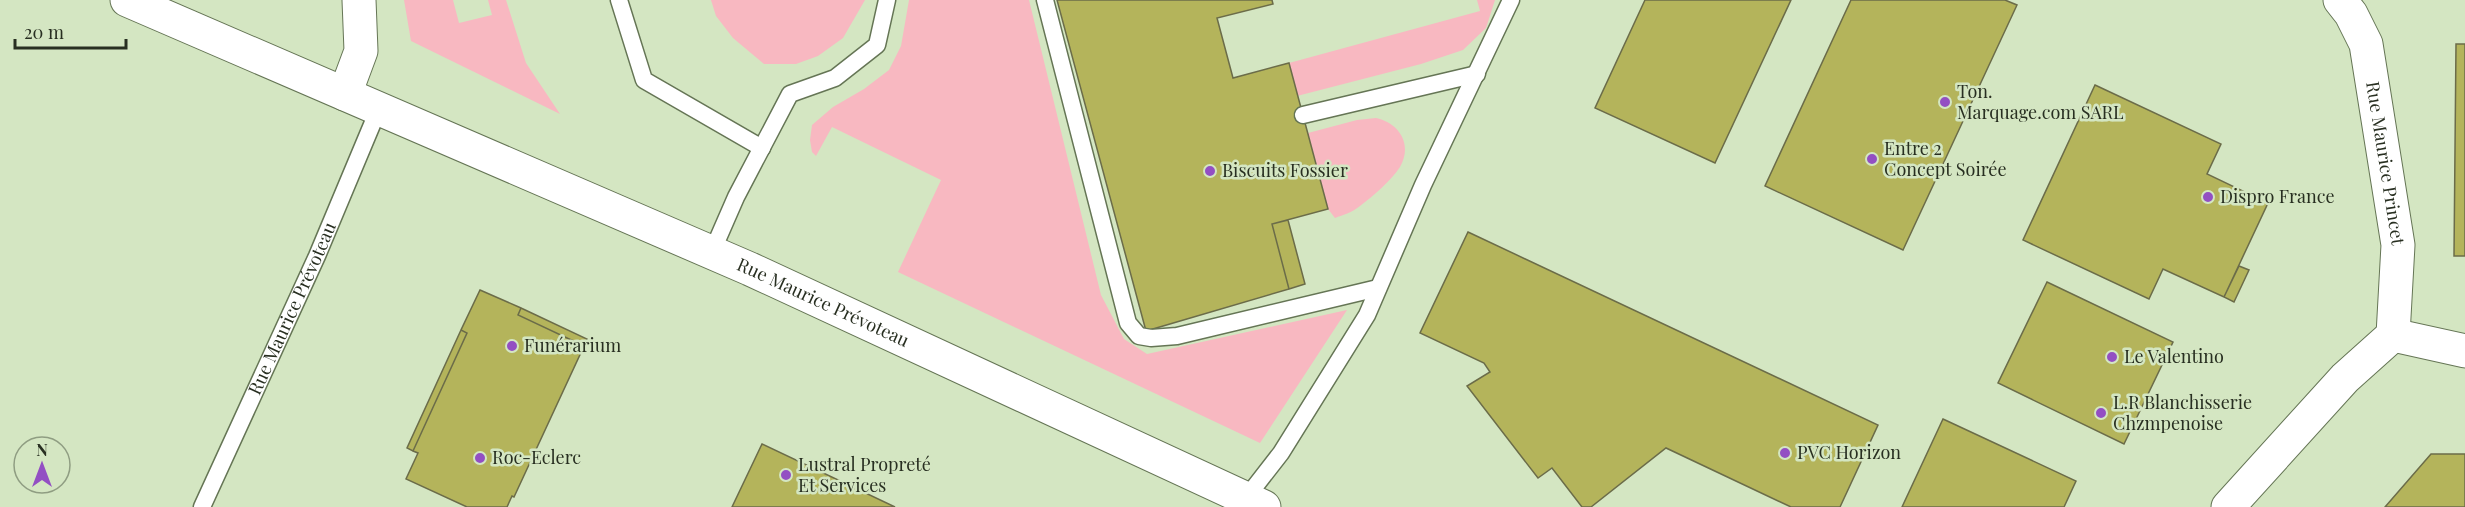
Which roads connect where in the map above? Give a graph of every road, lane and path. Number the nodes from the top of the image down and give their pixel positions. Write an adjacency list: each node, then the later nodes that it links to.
1 (127, 0): 9 (street, Rue Maurice Prévoteau)
2 (359, 0): 9 (street)
3 (619, 0): 12 (lane)
4 (887, 0): 12 (lane)
5 (1045, 0): 14 (lane)
6 (1511, 0): 8 (lane)
7 (2340, 0): 15 (street, Rue Maurice Princet)
8 (1477, 74): 11 (lane); 14 (lane)
9 (345, 93): 10 (street, Rue Maurice Prévoteau)
10 (379, 108): 13 (street, Rue Maurice Prévoteau); 18 (lane, Rue Maurice Prévoteau)
11 (1303, 115)
12 (762, 148): 13 (lane)
13 (712, 252): 17 (street, Rue Maurice Prévoteau)
14 (1378, 288): 17 (lane)
15 (2393, 335): 16 (street); 19 (street)
16 (2465, 351)
17 (1255, 503)
18 (202, 507)
19 (2228, 507)

